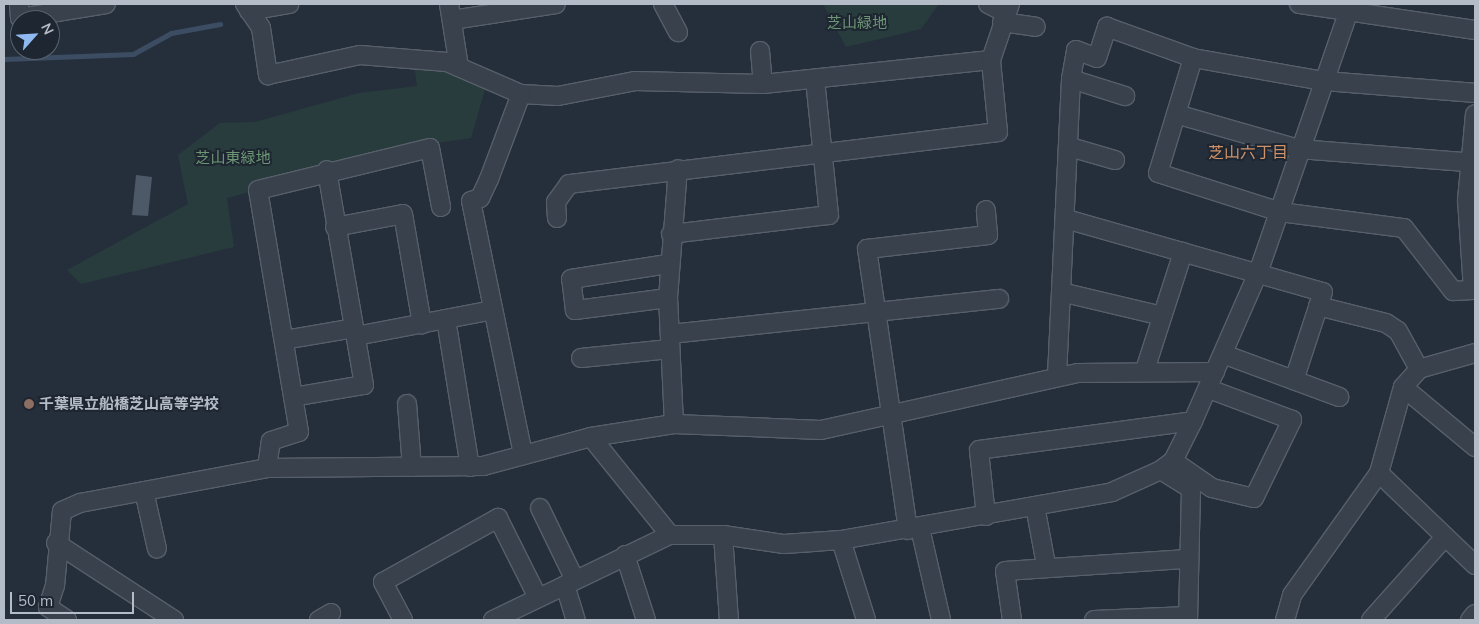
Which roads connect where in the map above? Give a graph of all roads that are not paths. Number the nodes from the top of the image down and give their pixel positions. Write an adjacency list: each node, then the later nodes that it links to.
1 (19, 4): 2 (street)
2 (106, 4)
3 (289, 4): 8 (street)
4 (556, 4): 10 (street)
5 (664, 4): 14 (street)
6 (988, 4): 11 (street)
7 (1299, 4): 9 (street)
8 (247, 8): 18 (street)
9 (1349, 9): 13 (street); 21 (street)
10 (450, 12): 18 (street)
11 (1006, 13): 12 (street); 17 (street)
12 (1036, 27)
13 (1475, 30)
14 (678, 32)
15 (760, 51): 22 (street)
16 (1193, 58): 19 (street); 21 (street); 26 (street)
17 (991, 60): 20 (street); 30 (street)
18 (459, 67): 24 (street)
19 (1071, 78): 25 (street); 28 (street)
20 (815, 79): 22 (street); 30 (street)
21 (1324, 81): 23 (street); 29 (street)
22 (763, 84): 24 (street)
23 (1475, 93)
24 (521, 94): 49 (street)
25 (1125, 96)
26 (1176, 114): 29 (street); 37 (street)
27 (1475, 114): 32 (street)
28 (1070, 147): 31 (street); 39 (street)
29 (1299, 149): 32 (street); 37 (street)
30 (822, 150): 33 (street); 41 (street)
31 (1115, 160)
32 (1472, 163): 37 (street)
33 (678, 169): 38 (street); 41 (street)
34 (327, 170): 35 (street); 40 (street); 55 (street)
35 (441, 206)
36 (986, 210): 50 (street)
37 (1280, 212): 44 (street)
38 (557, 218)
39 (1066, 219): 42 (street); 45 (street)
40 (335, 227): 53 (street); 54 (street)
41 (671, 234): 43 (street)
42 (1183, 252): 44 (street); 51 (street)
43 (668, 264): 46 (street); 46 (street)
44 (1258, 272): 48 (street); 58 (street)
45 (1062, 292): 51 (street); 63 (street)
46 (668, 298): 56 (street)
47 (999, 300): 50 (street)
48 (1318, 306): 60 (street); 64 (street)
49 (493, 310): 52 (street); 75 (street)
50 (877, 312): 56 (street); 70 (street)
51 (1162, 316): 61 (street)
52 (446, 319): 53 (street); 78 (street)
53 (422, 324): 54 (street)
54 (355, 332): 55 (street); 67 (street)
55 (284, 340): 67 (street)
56 (670, 341): 59 (street); 72 (street)
57 (1475, 353): 60 (street)
58 (1223, 354): 62 (street); 64 (street)
59 (581, 358)
60 (1419, 369): 65 (street)
61 (1145, 370): 62 (street); 63 (street)
62 (1215, 372): 66 (street)
63 (1056, 376): 70 (street)
64 (1294, 380): 68 (street)
65 (1403, 387): 74 (street); 80 (street)
66 (1209, 389): 71 (street); 76 (street)
67 (293, 397): 79 (street)
68 (1340, 397)
69 (407, 404): 77 (street)
70 (894, 417): 72 (street); 85 (street)
71 (1193, 421): 76 (street); 84 (street)
72 (674, 424): 73 (street)
73 (591, 436): 75 (street); 86 (street)
74 (1475, 447)
75 (523, 454): 78 (street)
76 (1167, 465): 82 (street); 93 (street)
77 (412, 467): 78 (street); 79 (street)
78 (470, 467)
79 (268, 468): 81 (street)
80 (1378, 473): 88 (street); 112 (street)
81 (144, 491): 90 (street); 91 (street)
82 (1035, 506): 84 (street); 95 (street)
83 (540, 508): 96 (street)
84 (986, 516): 85 (street)
85 (914, 529): 89 (street); 109 (street)
86 (670, 534): 87 (street); 92 (street)
87 (723, 535): 89 (street); 107 (street)
88 (1445, 537): 94 (street); 113 (street)
89 (841, 540): 108 (street)
90 (56, 543): 98 (street); 103 (street)
91 (157, 549)
92 (625, 555): 96 (street); 106 (street)
93 (1188, 559): 95 (street); 100 (street)
94 (1474, 561)
95 (1046, 565): 110 (street)
96 (570, 583): 97 (street); 105 (street)
97 (538, 598): 101 (street); 104 (street)
98 (48, 614): 102 (street)
99 (1475, 614): 114 (street)
100 (1188, 618): 111 (street)
101 (498, 619)
102 (67, 620)
103 (174, 620)
104 (403, 620)
105 (576, 620)
106 (646, 620)
107 (729, 620)
108 (866, 620)
109 (941, 620)
110 (1012, 620)
111 (1094, 620)
112 (1285, 620)
113 (1371, 620)
114 (1470, 620)

